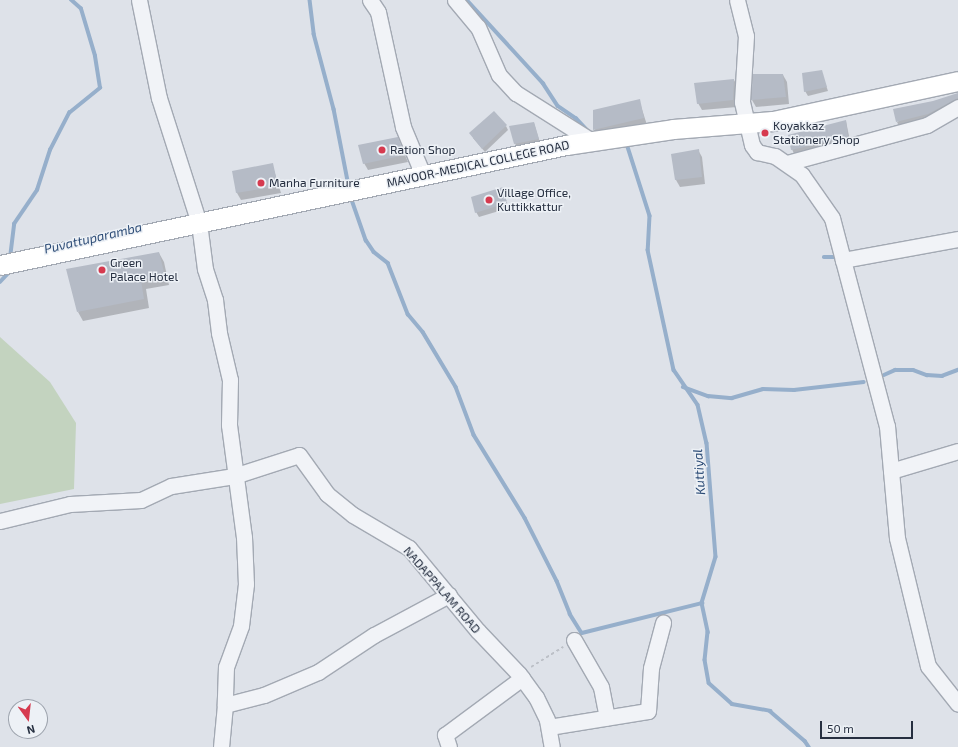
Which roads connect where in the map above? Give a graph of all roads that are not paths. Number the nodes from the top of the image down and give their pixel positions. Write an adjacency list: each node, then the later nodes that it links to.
1 (139, 0): 11 (street)
2 (370, 0): 10 (street)
3 (455, 0): 8 (street)
4 (737, 0): 7 (street)
5 (958, 81): 7 (main road, MAVOOR-MEDICAL COLLEGE ROAD)
6 (958, 107): 9 (street)
7 (747, 123): 8 (main road, MAVOOR-MEDICAL COLLEGE ROAD); 9 (street)
8 (592, 141): 10 (main road, MAVOOR-MEDICAL COLLEGE ROAD)
9 (787, 163): 13 (street)
10 (423, 175): 11 (main road, MAVOOR-MEDICAL COLLEGE ROAD)
11 (199, 223): 14 (main road, MAVOOR-MEDICAL COLLEGE ROAD); 17 (street)
12 (958, 239): 13 (street)
13 (843, 260): 16 (street)
14 (0, 265)
15 (958, 451): 16 (street)
16 (891, 471): 23 (street)
17 (234, 476): 18 (street, NADAPPALAM ROAD); 19 (street, NADAPPALAM ROAD); 24 (street)
18 (0, 521)
19 (449, 595): 22 (street, NADAPPALAM ROAD); 24 (street)
20 (663, 622): 25 (street)
21 (574, 640): 25 (street)
22 (520, 676): 26 (street, NADAPPALAM ROAD); 28 (street)
23 (958, 704)
24 (225, 705): 27 (street)
25 (607, 717): 26 (street)
26 (548, 727): 29 (street, NADAPPALAM ROAD)
27 (221, 747)
28 (449, 747)
29 (552, 747)

